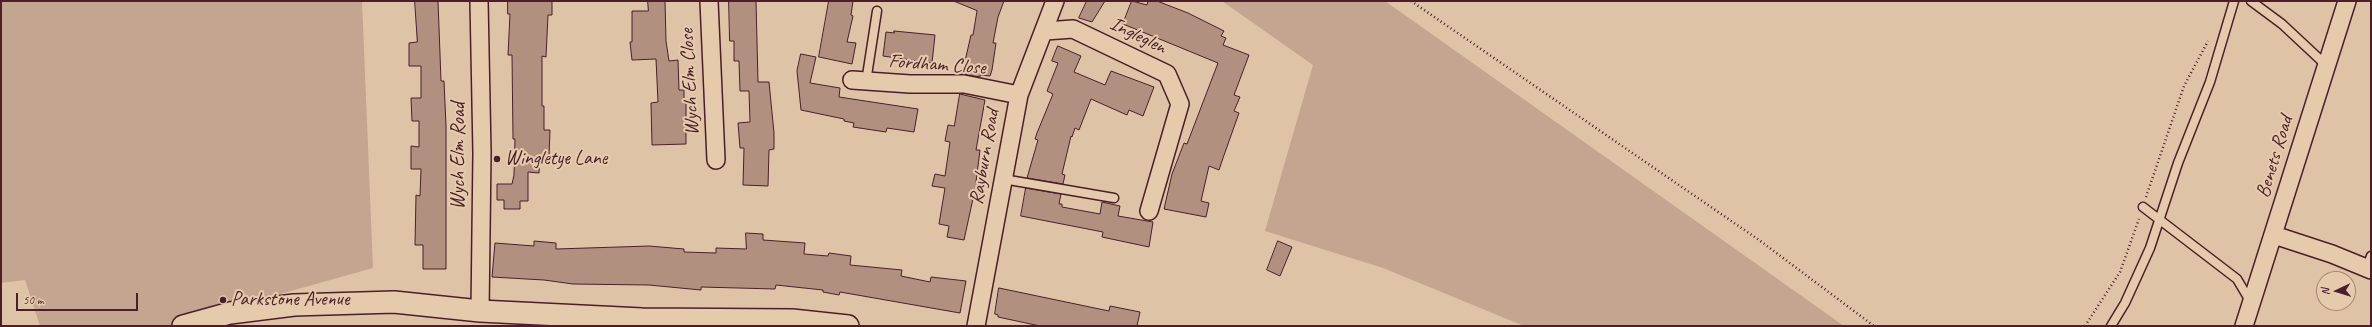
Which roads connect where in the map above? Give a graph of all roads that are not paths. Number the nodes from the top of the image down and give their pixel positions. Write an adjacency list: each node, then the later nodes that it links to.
1 (479, 1): 21 (street, Wych Elm Road)
2 (708, 1): 12 (street, Wych Elm Close)
3 (1055, 1): 8 (street, Rayburn Road)
4 (2234, 1): 17 (lane)
5 (2251, 1): 9 (lane)
6 (2347, 1): 9 (street, Benets Road)
7 (877, 11): 10 (lane)
8 (1044, 31): 11 (street, Rayburn Road); 16 (street, Ingleglen)
9 (2327, 66): 18 (street, Benets Road)
10 (859, 81): 11 (street, Fordham Close)
11 (1018, 95): 13 (street, Rayburn Road)
12 (716, 160)
13 (1003, 178): 14 (lane); 25 (street, Rayburn Road)
14 (1114, 198)
15 (2143, 207): 17 (lane)
16 (1149, 211)
17 (2159, 219): 20 (lane); 26 (lane)
18 (2274, 235): 19 (street); 20 (street, Benets Road)
19 (2370, 265)
20 (2252, 304): 27 (street, Benets Road)
21 (480, 318): 22 (street); 24 (street)
22 (231, 319): 23 (street)
23 (183, 326)
24 (848, 326)
25 (976, 326)
26 (2111, 326)
27 (2244, 326)

